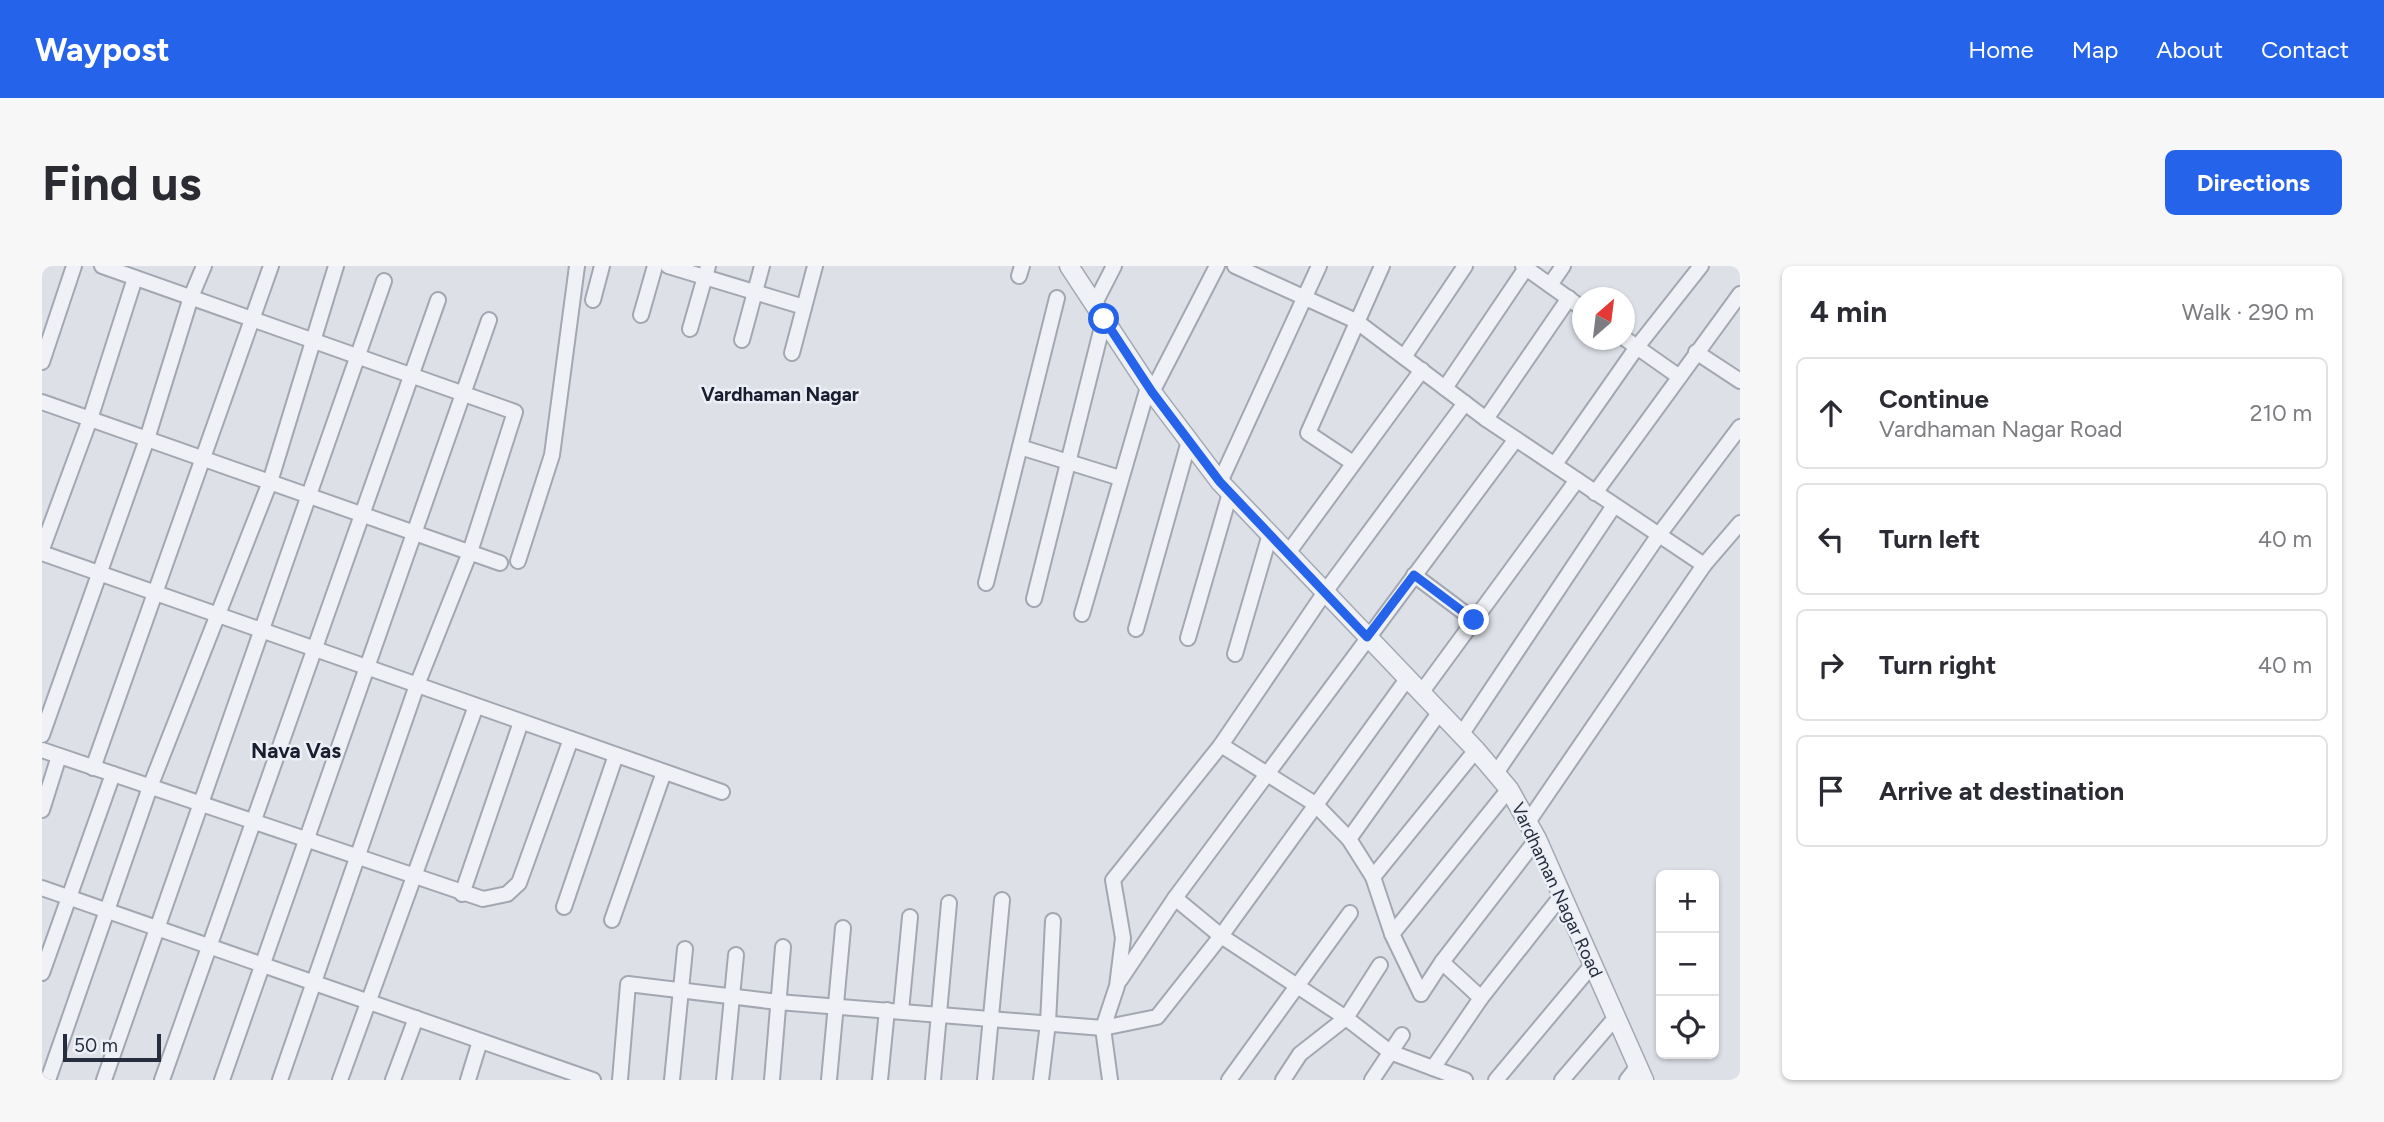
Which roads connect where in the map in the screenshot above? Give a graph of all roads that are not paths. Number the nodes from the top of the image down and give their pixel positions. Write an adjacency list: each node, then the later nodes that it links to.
1 (74, 266): 49 (street)
2 (104, 266): 23 (street)
3 (204, 266): 28 (street)
4 (271, 266): 38 (street)
5 (336, 266): 43 (street)
6 (577, 266): 85 (street)
7 (602, 266): 33 (street)
8 (655, 266): 37 (street)
9 (668, 266): 22 (street)
10 (762, 266): 26 (street)
11 (815, 266): 35 (street)
12 (1069, 266): 36 (street, Vardhaman Nagar Road)
13 (1114, 266): 36 (street)
14 (1217, 266): 55 (street)
15 (1235, 266): 30 (street)
16 (1319, 266): 30 (street)
17 (1382, 266): 40 (street)
18 (1465, 266): 48 (street)
19 (1563, 266): 25 (street)
20 (1701, 266): 44 (street)
21 (1524, 267): 25 (street); 54 (street)
22 (706, 272): 26 (street); 41 (street)
23 (135, 278): 28 (street); 59 (street)
24 (384, 281): 47 (street)
25 (1550, 285): 31 (street)
26 (754, 293): 35 (street); 42 (street)
27 (1740, 294): 45 (street)
28 (191, 298): 38 (street); 62 (street)
29 (1057, 298): 65 (street)
30 (1305, 298): 40 (street); 73 (street)
31 (1569, 298): 34 (street); 60 (street)
32 (438, 300): 51 (street)
33 (593, 300)
34 (1572, 300)
35 (804, 307): 46 (street)
36 (1099, 312): 55 (street, Vardhaman Nagar Road); 67 (street)
37 (641, 315)
38 (251, 318): 43 (street); 66 (street)
39 (489, 320): 56 (street)
40 (1356, 321): 48 (street); 68 (street)
41 (690, 329)
42 (742, 340)
43 (315, 341): 47 (street); 72 (street)
44 (1637, 347): 52 (street); 69 (street)
45 (1696, 352): 52 (street); 53 (street)
46 (792, 353)
47 (359, 357): 51 (street); 75 (street)
48 (1404, 357): 50 (street)
49 (42, 362)
50 (1422, 370): 54 (street); 68 (street)
51 (412, 375): 56 (street); 77 (street)
52 (1678, 376): 74 (street)
53 (1740, 381)
54 (1445, 388): 58 (street)
55 (1150, 389): 64 (street, Vardhaman Nagar Road); 70 (street)
56 (464, 394): 79 (street); 83 (street)
57 (42, 402): 59 (street)
58 (1465, 403): 60 (street); 91 (street)
59 (90, 419): 62 (street); 82 (street)
60 (1486, 419): 63 (street)
61 (1740, 427): 81 (street)
62 (147, 439): 66 (street); 88 (street)
63 (1516, 439): 69 (street); 89 (street)
64 (1189, 441): 73 (street, Vardhaman Nagar Road); 97 (street)
65 (1020, 447): 67 (street); 90 (street)
66 (205, 459): 72 (street); 92 (street)
67 (1068, 461): 70 (street); 93 (street)
68 (1353, 463): 84 (street)
69 (1555, 464): 71 (street)
70 (1120, 478): 94 (street)
71 (1577, 480): 74 (street); 96 (street)
72 (270, 482): 75 (street); 95 (street)
73 (1225, 487): 80 (street, Vardhaman Nagar Road); 100 (street)
74 (1595, 493): 76 (street)
75 (309, 496): 77 (street); 98 (street)
76 (1613, 507): 81 (street); 111 (street)
77 (362, 514): 79 (street); 101 (street)
78 (1740, 523): 87 (street)
79 (413, 532): 83 (street); 103 (street)
80 (1270, 534): 84 (street, Vardhaman Nagar Road); 102 (street)
81 (1658, 536): 87 (street); 121 (street)
82 (42, 551): 88 (street)
83 (470, 552): 86 (street); 105 (street)
84 (1288, 553): 91 (street, Vardhaman Nagar Road)
85 (518, 561)
86 (500, 563)
87 (1704, 565): 130 (street)
88 (100, 574): 92 (street); 110 (street)
89 (1414, 575): 96 (street); 99 (street)
90 (986, 583)
91 (1325, 592): 99 (street, Vardhaman Nagar Road); 113 (street)
92 (157, 594): 95 (street); 118 (street)
93 (1034, 599)
94 (1082, 614)
95 (219, 616): 98 (street); 123 (street)
96 (1474, 620): 106 (street)
97 (1136, 629)
98 (261, 630): 101 (street); 126 (street)
99 (1367, 637): 104 (street, Vardhaman Nagar Road); 122 (street)
100 (1188, 638)
101 (315, 649): 103 (street); 129 (street)
102 (1235, 654)
103 (368, 668): 105 (street); 133 (street)
104 (1407, 678): 106 (street, Vardhaman Nagar Road); 127 (street)
105 (417, 685): 107 (street); 134 (street)
106 (1421, 693): 108 (street, Vardhaman Nagar Road)
107 (476, 706): 109 (street); 135 (street)
108 (1439, 713): 111 (street, Vardhaman Nagar Road); 131 (street)
109 (521, 722): 112 (street); 138 (street)
110 (42, 735)
111 (1461, 735): 115 (street, Vardhaman Nagar Road)
112 (571, 739): 116 (street); 138 (street)
113 (1221, 745): 122 (street); 164 (street)
114 (42, 750): 117 (street)
115 (1476, 751): 121 (street, Vardhaman Nagar Road); 136 (street)
116 (617, 755): 119 (street); 144 (street)
117 (60, 756): 118 (street); 128 (street)
118 (93, 768): 120 (street)
119 (664, 772): 125 (street); 148 (street)
120 (113, 774): 123 (street); 140 (street)
121 (1496, 774): 124 (street, Vardhaman Nagar Road)
122 (1269, 775): 127 (street); 141 (street)
123 (150, 787): 126 (street); 145 (street)
124 (1509, 789): 130 (street, Vardhaman Nagar Road); 152 (street)
125 (722, 792)
126 (198, 804): 129 (street); 150 (street)
127 (1315, 804): 131 (street); 153 (street)
128 (42, 810)
129 (252, 822): 133 (street); 154 (street)
130 (1528, 822): 132 (street, Vardhaman Nagar Road)
131 (1349, 839): 136 (street)
132 (1537, 839): 139 (street, Vardhaman Nagar Road); 158 (street)
133 (305, 841): 134 (street); 160 (street)
134 (356, 858): 135 (street); 163 (street)
135 (413, 877): 138 (street); 169 (street)
136 (1373, 877): 152 (street)
137 (42, 888): 140 (street)
138 (462, 894)
139 (1562, 895): 159 (street, Vardhaman Nagar Road); 168 (street)
140 (69, 897): 145 (street); 162 (street)
141 (1175, 898): 153 (street); 164 (street)
142 (1002, 900): 176 (street)
143 (949, 903): 173 (street)
144 (564, 907)
145 (106, 910): 150 (street); 186 (street)
146 (1350, 913): 165 (street)
147 (910, 917): 172 (street)
148 (612, 919)
149 (1053, 920): 178 (street)
150 (155, 927): 154 (street); 187 (street)
151 (843, 928): 171 (street)
152 (1392, 934): 158 (street)
153 (1221, 936): 165 (street); 179 (street)
154 (208, 945): 160 (street); 188 (street)
155 (783, 947): 170 (street)
156 (685, 949): 166 (street)
157 (736, 956): 167 (street)
158 (1442, 962): 168 (street)
159 (1593, 964): 174 (street, Vardhaman Nagar Road); 209 (street)
160 (263, 965): 163 (street); 189 (street)
161 (1380, 965): 177 (street)
162 (42, 973)
163 (313, 982): 169 (street); 190 (street)
164 (1117, 986): 179 (street)
165 (1297, 987): 177 (street); 205 (street)
166 (681, 992): 167 (street); 195 (street); 196 (street)
167 (731, 997): 170 (street); 197 (street)
168 (1481, 998): 183 (street)
169 (367, 1001): 175 (street); 191 (street)
170 (778, 1002): 171 (street); 198 (street)
171 (837, 1006): 172 (street); 199 (street)
172 (894, 1010): 173 (street); 200 (street)
173 (939, 1014): 176 (street); 201 (street)
174 (1616, 1017): 184 (street, Vardhaman Nagar Road); 210 (street)
175 (416, 1018): 181 (street); 192 (street)
176 (991, 1018): 178 (street); 202 (street)
177 (1346, 1018): 182 (street); 206 (street)
178 (1048, 1023): 179 (street); 203 (street)
179 (1103, 1028): 204 (street)
180 (1402, 1035): 182 (street)
181 (480, 1041): 185 (street); 193 (street)
182 (1390, 1052): 183 (street); 207 (street)
183 (1433, 1068): 208 (street)
184 (1637, 1075)
185 (566, 1076): 194 (street)
186 (48, 1080)
187 (104, 1080)
188 (162, 1080)
189 (222, 1080)
190 (280, 1080)
191 (340, 1080)
192 (393, 1080)
193 (468, 1080)
194 (593, 1080)
195 (620, 1080)
196 (672, 1080)
197 (724, 1080)
198 (772, 1080)
199 (829, 1080)
200 (880, 1080)
201 (933, 1080)
202 (985, 1080)
203 (1041, 1080)
204 (1110, 1080)
205 (1229, 1080)
206 (1283, 1080)
207 (1372, 1080)
208 (1465, 1080)
209 (1496, 1080)
210 (1562, 1080)

